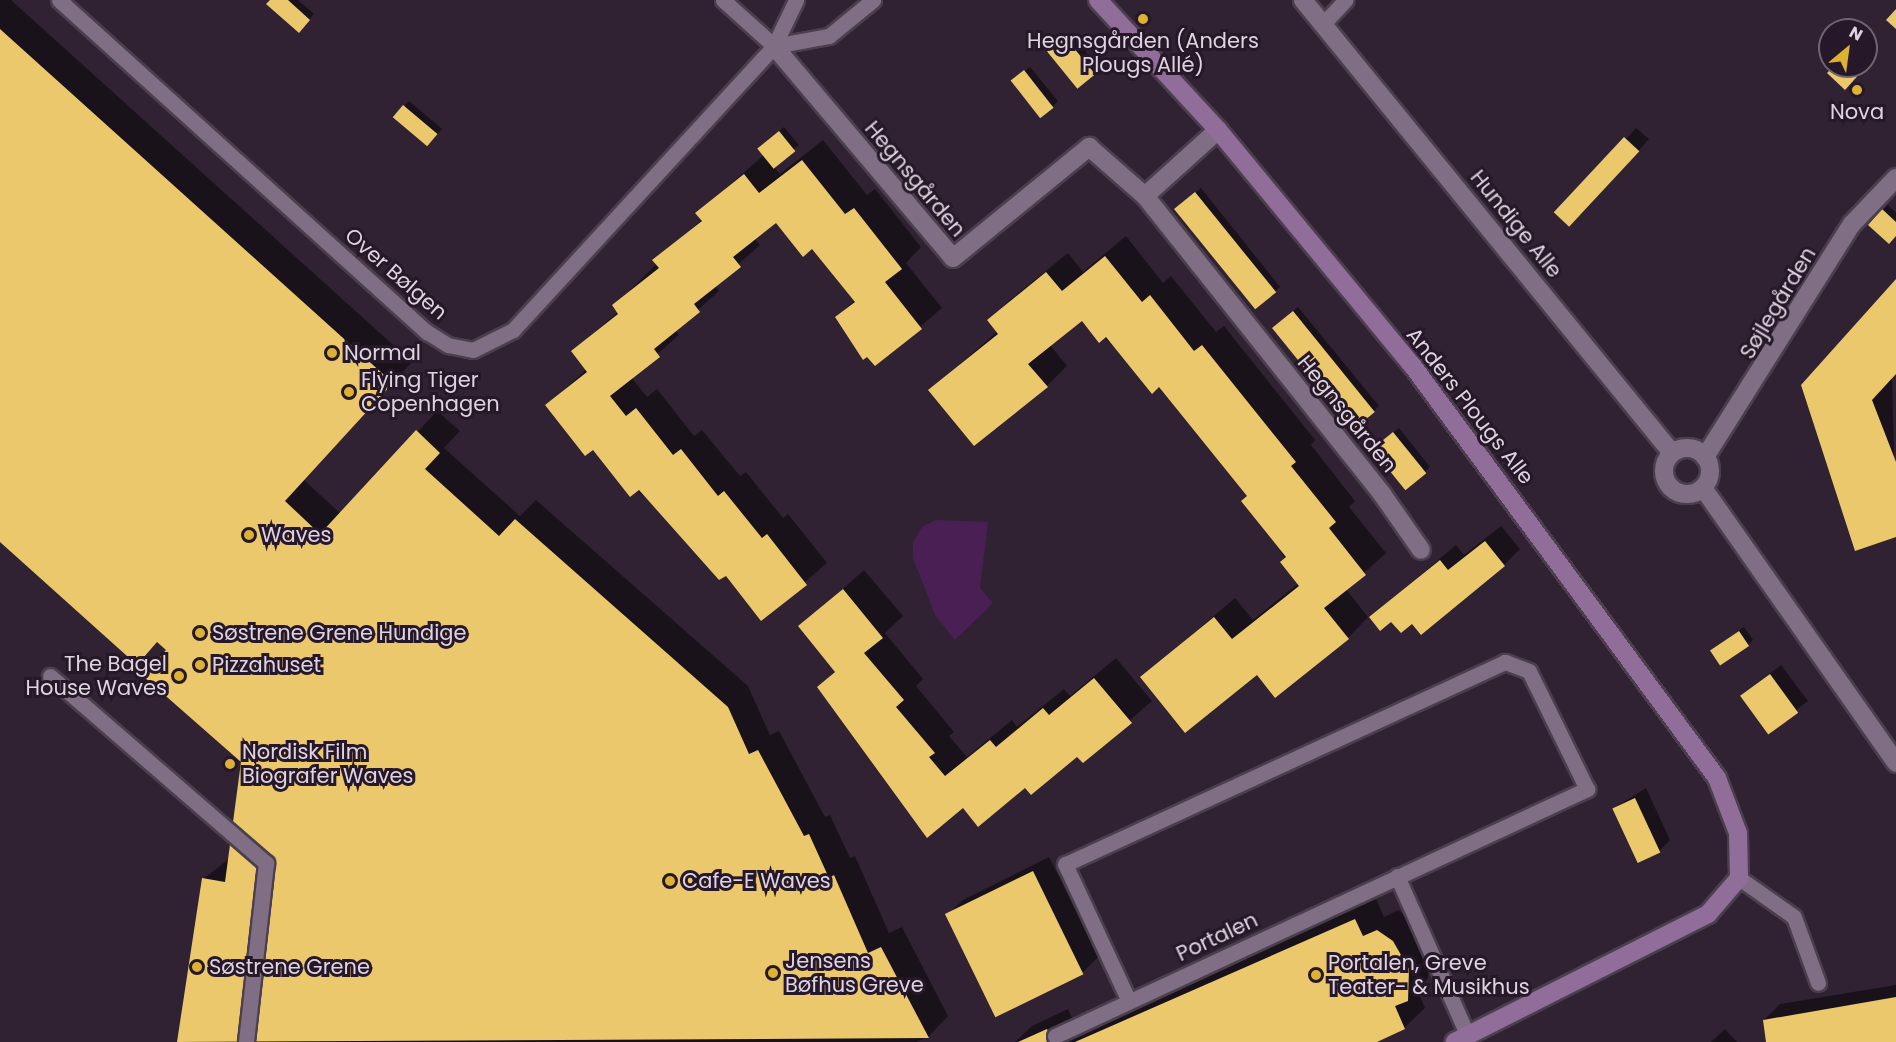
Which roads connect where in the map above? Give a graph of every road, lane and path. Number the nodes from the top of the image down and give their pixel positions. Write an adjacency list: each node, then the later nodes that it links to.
1 (59, 0): 9 (lane, Over Bølgen)
2 (723, 0): 9 (lane)
3 (796, 0): 9 (lane, Over Bølgen)
4 (873, 0): 9 (lane)
5 (1098, 0): 10 (street, Anders Plougs Alle)
6 (1303, 0): 8 (street, Hundige Alle)
7 (1345, 0): 8 (lane)
8 (1323, 24): 13 (street, Hundige Alle)
9 (774, 46): 12 (street, Hegnsgården)
10 (1218, 130): 12 (street); 20 (street, Anders Plougs Alle)
11 (1896, 178): 14 (street, Søjlegården)
12 (1145, 196): 16 (street, Hegnsgården)
13 (1672, 453): 14 (street); 15 (street)
14 (1705, 457): 15 (street)
15 (1703, 488): 18 (street)
16 (1421, 550)
17 (50, 676): 25 (lane)
18 (1896, 763)
19 (1397, 876): 22 (lane, Portalen); 22 (lane, Portalen); 24 (lane)
20 (1739, 878): 21 (lane); 24 (street)
21 (1818, 983)
22 (1129, 1001): 23 (lane, Portalen)
23 (1055, 1036)
24 (1462, 1039)
25 (246, 1042)

